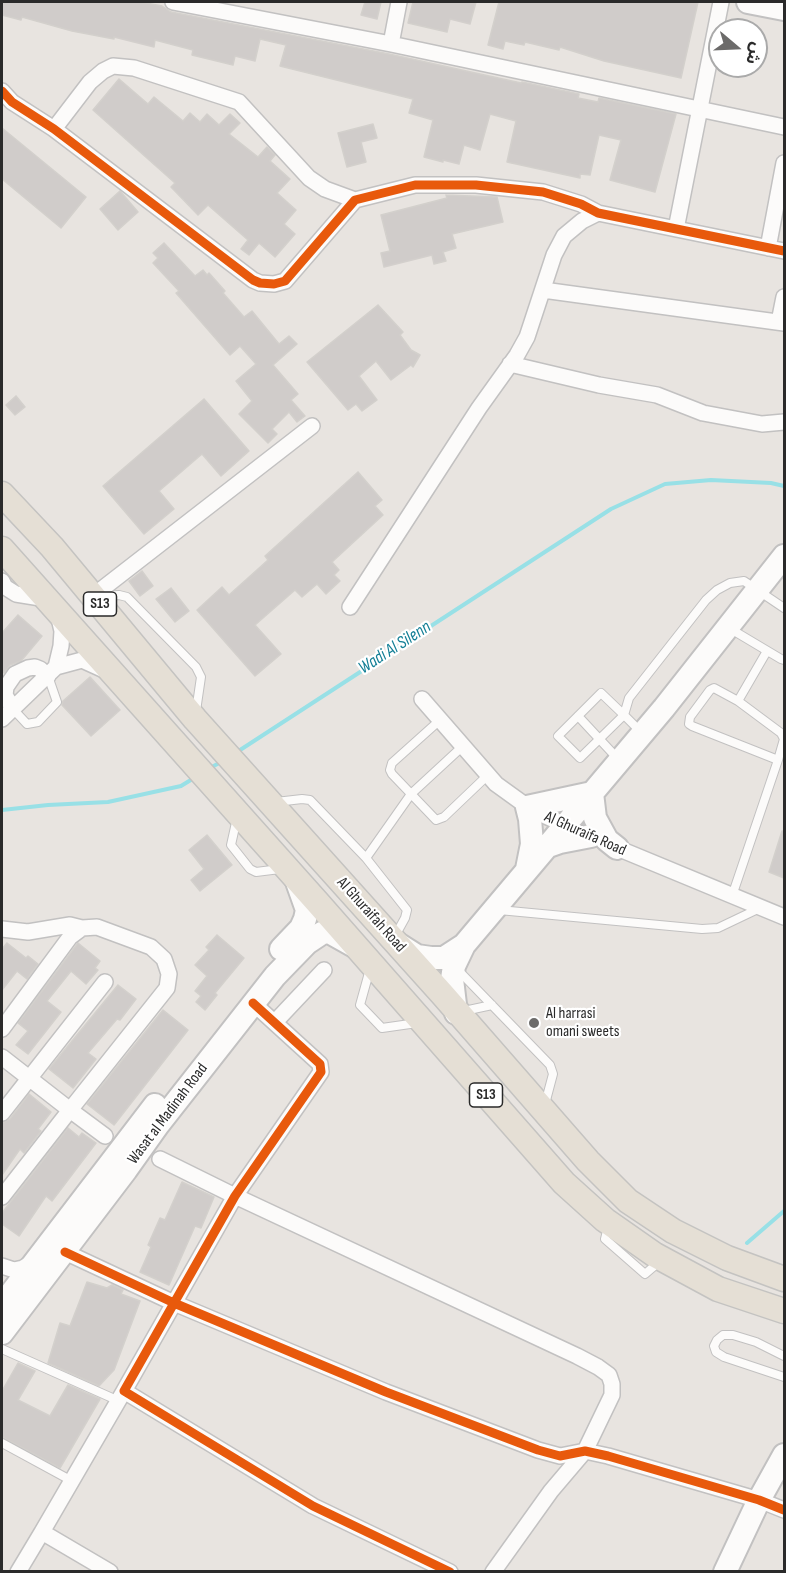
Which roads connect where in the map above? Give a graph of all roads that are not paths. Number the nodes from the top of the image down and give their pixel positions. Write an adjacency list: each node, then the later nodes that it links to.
1 (174, 2): 6 (street)
2 (399, 2): 6 (street)
3 (721, 2): 8 (street)
4 (748, 2): 5 (street)
5 (784, 9)
6 (391, 44): 8 (street)
7 (5, 102): 10 (street)
8 (700, 109): 9 (street); 14 (street)
9 (784, 127)
10 (54, 129): 12 (street); 12 (street)
11 (784, 163): 15 (street)
12 (355, 201): 13 (street)
13 (598, 213): 14 (street); 17 (street)
14 (676, 229): 15 (street)
15 (768, 248): 16 (street)
16 (784, 251)
17 (543, 290): 19 (street); 20 (street)
18 (784, 297): 19 (street)
19 (782, 322)
20 (510, 364): 21 (street); 30 (street)
21 (784, 422)
22 (312, 426): 28 (street)
23 (2, 494): 28 (main road, Al Ghuraifah Road / S13)
24 (784, 556): 27 (street)
25 (4, 557): 29 (main road, Al Ghuraifah Road / S13)
26 (2, 581): 29 (street)
27 (758, 589): 31 (lane); 32 (street); 40 (lane)
28 (93, 596): 42 (main road, Al Ghuraifah Road / S13); 42 (lane)
29 (52, 606): 35 (street); 36 (main road, Al Ghuraifah Road / S13)
30 (350, 607)
31 (784, 608)
32 (728, 627): 33 (lane); 44 (street)
33 (767, 651): 34 (lane); 38 (lane)
34 (784, 660)
35 (52, 671): 36 (street); 39 (street); 39 (street); 39 (lane)
36 (112, 674): 60 (main road, Al Ghuraifah Road / S13)
37 (422, 699): 43 (street, Al Ghuraifa Road)
38 (738, 701): 48 (lane); 48 (lane)
39 (6, 712)
40 (624, 715): 41 (lane); 44 (lane); 45 (lane)
41 (578, 716): 45 (lane); 45 (lane)
42 (195, 718): 52 (main road, Al Ghuraifah Road / S13)
43 (440, 720): 46 (street, Al Ghuraifa Road); 51 (lane)
44 (642, 733): 47 (street)
45 (600, 739): 47 (lane)
46 (463, 746): 49 (street, Al Ghuraifa Road); 51 (lane)
47 (619, 760): 50 (street)
48 (778, 760): 61 (lane)
49 (488, 775): 51 (lane); 53 (street, Al Ghuraifa Road)
50 (592, 793): 53 (street); 54 (street); 57 (street)
51 (411, 794): 58 (lane)
52 (270, 802): 58 (lane); 67 (main road, Al Ghuraifah Road / S13)
53 (527, 807): 54 (street, Al Ghuraifa Road); 59 (street)
54 (566, 824): 55 (street, Al Ghuraifa Road); 56 (street)
55 (591, 836): 56 (street); 57 (street, Al Ghuraifa Road)
56 (546, 847): 59 (street)
57 (617, 848): 61 (street, Al Ghuraifa Road)
58 (366, 858): 67 (lane)
59 (528, 869): 63 (street)
60 (291, 872): 69 (main road, Al Ghuraifah Road / S13); 86 (street, Wasat al Madinah Road)
61 (732, 896): 62 (street, Al Ghuraifa Road)
62 (761, 908): 63 (lane); 64 (street, Al Ghuraifa Road)
63 (494, 909): 68 (street)
64 (784, 916)
65 (82, 928): 66 (street); 79 (street); 82 (street)
66 (2, 929)
67 (392, 940): 68 (street); 76 (main road, Al Ghuraifah Road / S13)
68 (464, 945): 71 (street)
69 (354, 946): 70 (main road, Al Ghuraifah Road / S13); 74 (street, Wasat al Madinah Road)
70 (371, 965): 78 (main road, Al Ghuraifah Road / S13); 78 (lane)
71 (454, 966): 75 (lane); 76 (street)
72 (324, 970): 77 (street)
73 (105, 982): 81 (street)
74 (253, 1003): 77 (street); 85 (street, Wasat al Madinah Road)
75 (492, 1005): 76 (lane); 83 (lane)
76 (456, 1012): 83 (main road, Al Ghuraifah Road / S13)
77 (275, 1022): 91 (street)
78 (422, 1022): 97 (main road, Al Ghuraifah Road / S13)
79 (2, 1029)
80 (2, 1057): 81 (street)
81 (30, 1078): 82 (street); 84 (street)
82 (70, 1110): 87 (street); 90 (street)
83 (543, 1111): 96 (main road, Al Ghuraifah Road / S13)
84 (2, 1113)
85 (158, 1125): 88 (street); 89 (street, Wasat al Madinah Road)
86 (134, 1131): 87 (street); 89 (street, Wasat al Madinah Road)
87 (105, 1136): 89 (street)
88 (160, 1159): 89 (street); 91 (street)
89 (116, 1169): 92 (street, Wasat al Madinah Road); 93 (street, Wasat al Madinah Road)
90 (2, 1197)
91 (234, 1197): 99 (street); 108 (street)
92 (65, 1252): 99 (street); 102 (street, Wasat al Madinah Road)
93 (35, 1260): 94 (street); 98 (street, Wasat al Madinah Road)
94 (2, 1266)
95 (2, 1272): 98 (street)
96 (784, 1279)
97 (718, 1289): 100 (main road, Al Ghuraifah Road / S13); 101 (street)
98 (3, 1303)
99 (174, 1303): 106 (street); 108 (street)
100 (784, 1311)
101 (784, 1317)
102 (2, 1333)
103 (2, 1349): 106 (lane)
104 (784, 1356): 105 (lane)
105 (784, 1377)
106 (122, 1396): 110 (street); 116 (street)
107 (2, 1443): 110 (lane)
108 (585, 1451): 111 (street); 117 (street)
109 (784, 1455): 111 (street)
110 (72, 1481): 113 (street)
111 (759, 1500): 112 (street); 118 (street)
112 (784, 1510)
113 (42, 1532): 114 (street); 115 (street)
114 (18, 1572)
115 (110, 1572)
116 (450, 1572)
117 (493, 1572)
118 (725, 1572)

